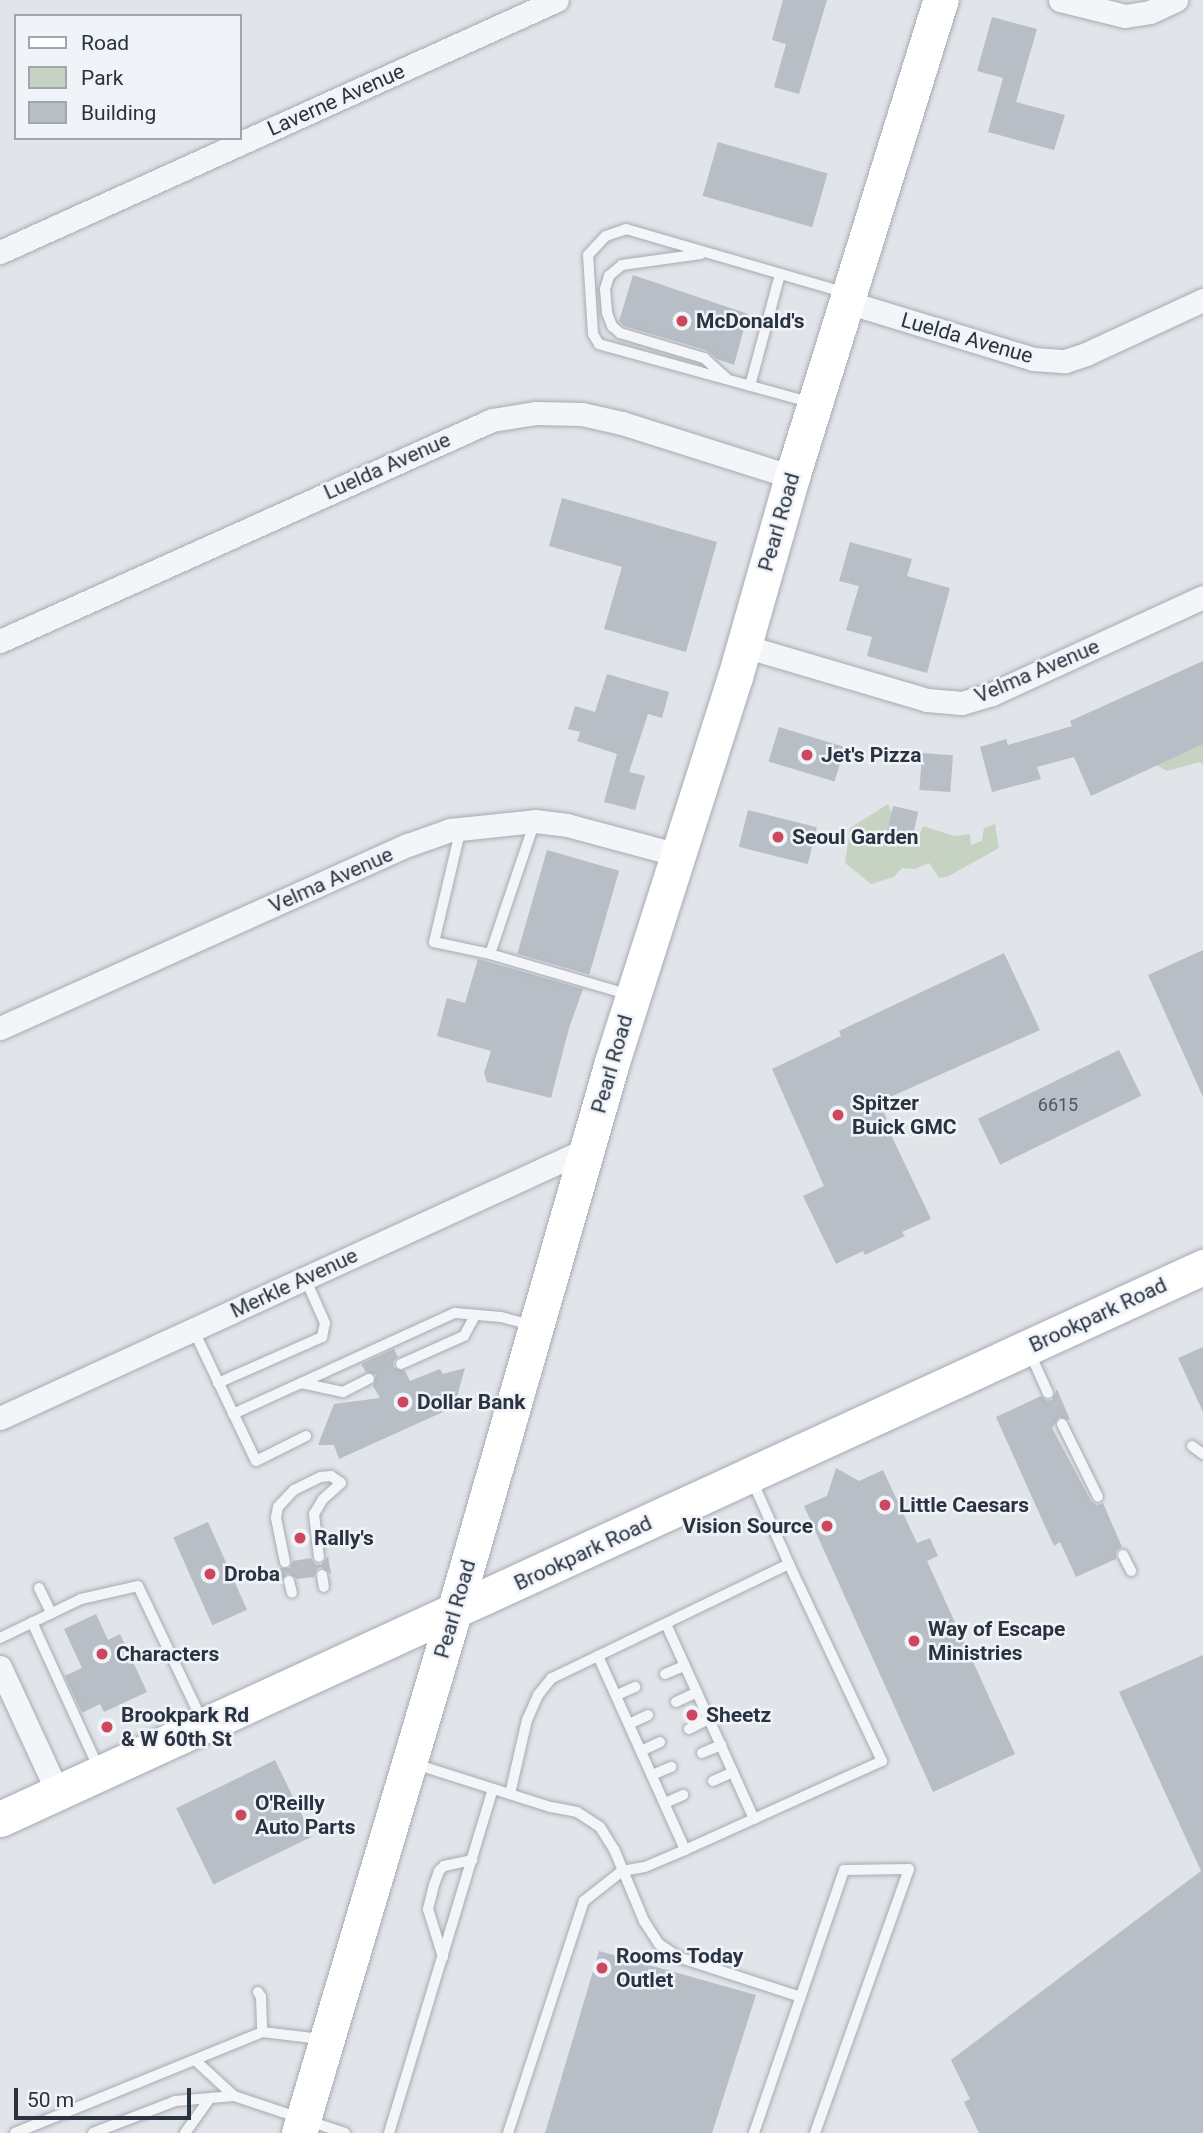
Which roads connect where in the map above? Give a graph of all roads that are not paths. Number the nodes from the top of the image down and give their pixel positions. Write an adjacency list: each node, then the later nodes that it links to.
1 (557, 0): 5 (street, Laverne Avenue)
2 (941, 0): 11 (main road, Pearl Road)
3 (1060, 0): 4 (street)
4 (1176, 0)
5 (523, 7): 6 (street, Laverne Avenue)
6 (242, 139)
7 (239, 140): 8 (street, Laverne Avenue)
8 (0, 252)
9 (708, 253): 10 (lane); 13 (lane); 13 (lane)
10 (780, 274): 11 (lane); 14 (lane)
11 (848, 298): 12 (street, Luelda Avenue); 15 (main road, Pearl Road)
12 (1203, 300)
13 (729, 381): 14 (lane)
14 (750, 386): 15 (lane)
15 (815, 404): 16 (main road, Pearl Road)
16 (792, 477): 18 (street, Luelda Avenue); 19 (main road, Pearl Road)
17 (1203, 597): 19 (street, Velma Avenue)
18 (0, 641)
19 (744, 646): 22 (main road, Pearl Road)
20 (535, 821): 21 (street, Velma Avenue); 22 (street, Velma Avenue); 23 (lane)
21 (461, 828): 23 (lane); 25 (street, Velma Avenue)
22 (678, 855): 24 (main road, Pearl Road)
23 (490, 954): 24 (lane)
24 (632, 996): 26 (main road, Pearl Road)
25 (0, 1028)
26 (587, 1149): 28 (street, Merkle Avenue); 30 (main road, Pearl Road)
27 (1203, 1267): 32 (main road, Brookpark Road)
28 (305, 1278): 31 (street, Merkle Avenue); 35 (lane)
29 (475, 1315): 30 (lane); 33 (lane); 36 (lane)
30 (536, 1326): 54 (main road, Pearl Road)
31 (192, 1329): 35 (lane); 39 (street, Merkle Avenue)
32 (1028, 1348): 37 (lane); 44 (main road, Brookpark Road)
33 (401, 1364)
34 (369, 1379): 36 (lane)
35 (218, 1383): 38 (lane)
36 (301, 1383): 38 (lane)
37 (1048, 1393)
38 (233, 1414): 41 (lane)
39 (0, 1418)
40 (1062, 1424): 45 (lane)
41 (306, 1436)
42 (1192, 1446): 43 (lane)
43 (1203, 1454)
44 (750, 1476): 49 (lane); 54 (main road, Brookpark Road)
45 (1098, 1497)
46 (1123, 1555): 50 (lane)
47 (319, 1557): 48 (lane)
48 (285, 1562)
49 (789, 1564): 57 (lane); 88 (lane)
50 (1131, 1571)
51 (289, 1581): 53 (lane)
52 (39, 1588): 55 (lane)
53 (292, 1593)
54 (454, 1612): 70 (main road, Brookpark Road); 76 (main road, Pearl Road)
55 (51, 1613): 56 (lane); 70 (lane)
56 (32, 1622): 58 (lane); 79 (lane)
57 (666, 1624): 59 (lane); 60 (lane)
58 (0, 1638)
59 (598, 1656): 65 (lane); 84 (lane)
60 (684, 1666): 62 (lane); 64 (lane)
61 (0, 1667): 83 (street)
62 (665, 1674)
63 (635, 1687): 65 (lane)
64 (697, 1692): 66 (lane); 68 (lane)
65 (617, 1695): 69 (lane)
66 (677, 1702)
67 (648, 1715): 69 (lane)
68 (709, 1719): 71 (lane); 73 (lane)
69 (629, 1724): 74 (lane)
70 (205, 1726): 79 (main road, Brookpark Road)
71 (689, 1729)
72 (660, 1742): 74 (lane)
73 (720, 1745): 75 (lane); 78 (lane)
74 (641, 1751): 80 (lane)
75 (702, 1753)
76 (410, 1762): 82 (lane); 96 (main road, Pearl Road)
77 (671, 1767): 80 (lane)
78 (733, 1772): 81 (lane); 88 (lane)
79 (101, 1774): 83 (main road, Brookpark Road)
80 (652, 1775): 86 (lane)
81 (713, 1781)
82 (494, 1789): 84 (lane); 90 (lane)
83 (58, 1793): 87 (main road, Brookpark Road)
84 (510, 1794): 91 (lane)
85 (683, 1795): 86 (lane)
86 (665, 1803): 89 (lane)
87 (0, 1819)
88 (754, 1819): 89 (lane)
89 (685, 1850): 91 (lane)
90 (472, 1860): 92 (lane); 92 (lane)
91 (622, 1871): 94 (lane); 106 (lane)
92 (443, 1958): 105 (lane)
93 (258, 1992): 95 (lane)
94 (801, 1997): 107 (lane); 108 (lane)
95 (262, 2032): 96 (lane); 97 (lane)
96 (327, 2040): 100 (main road, Pearl Road)
97 (195, 2060): 98 (lane); 101 (lane)
98 (234, 2096): 99 (lane); 100 (lane)
99 (210, 2098): 102 (lane); 103 (lane)
100 (301, 2126): 104 (lane)
101 (15, 2133)
102 (93, 2133)
103 (185, 2133)
104 (345, 2133)
105 (389, 2133)
106 (508, 2133)
107 (754, 2133)
108 (815, 2133)

